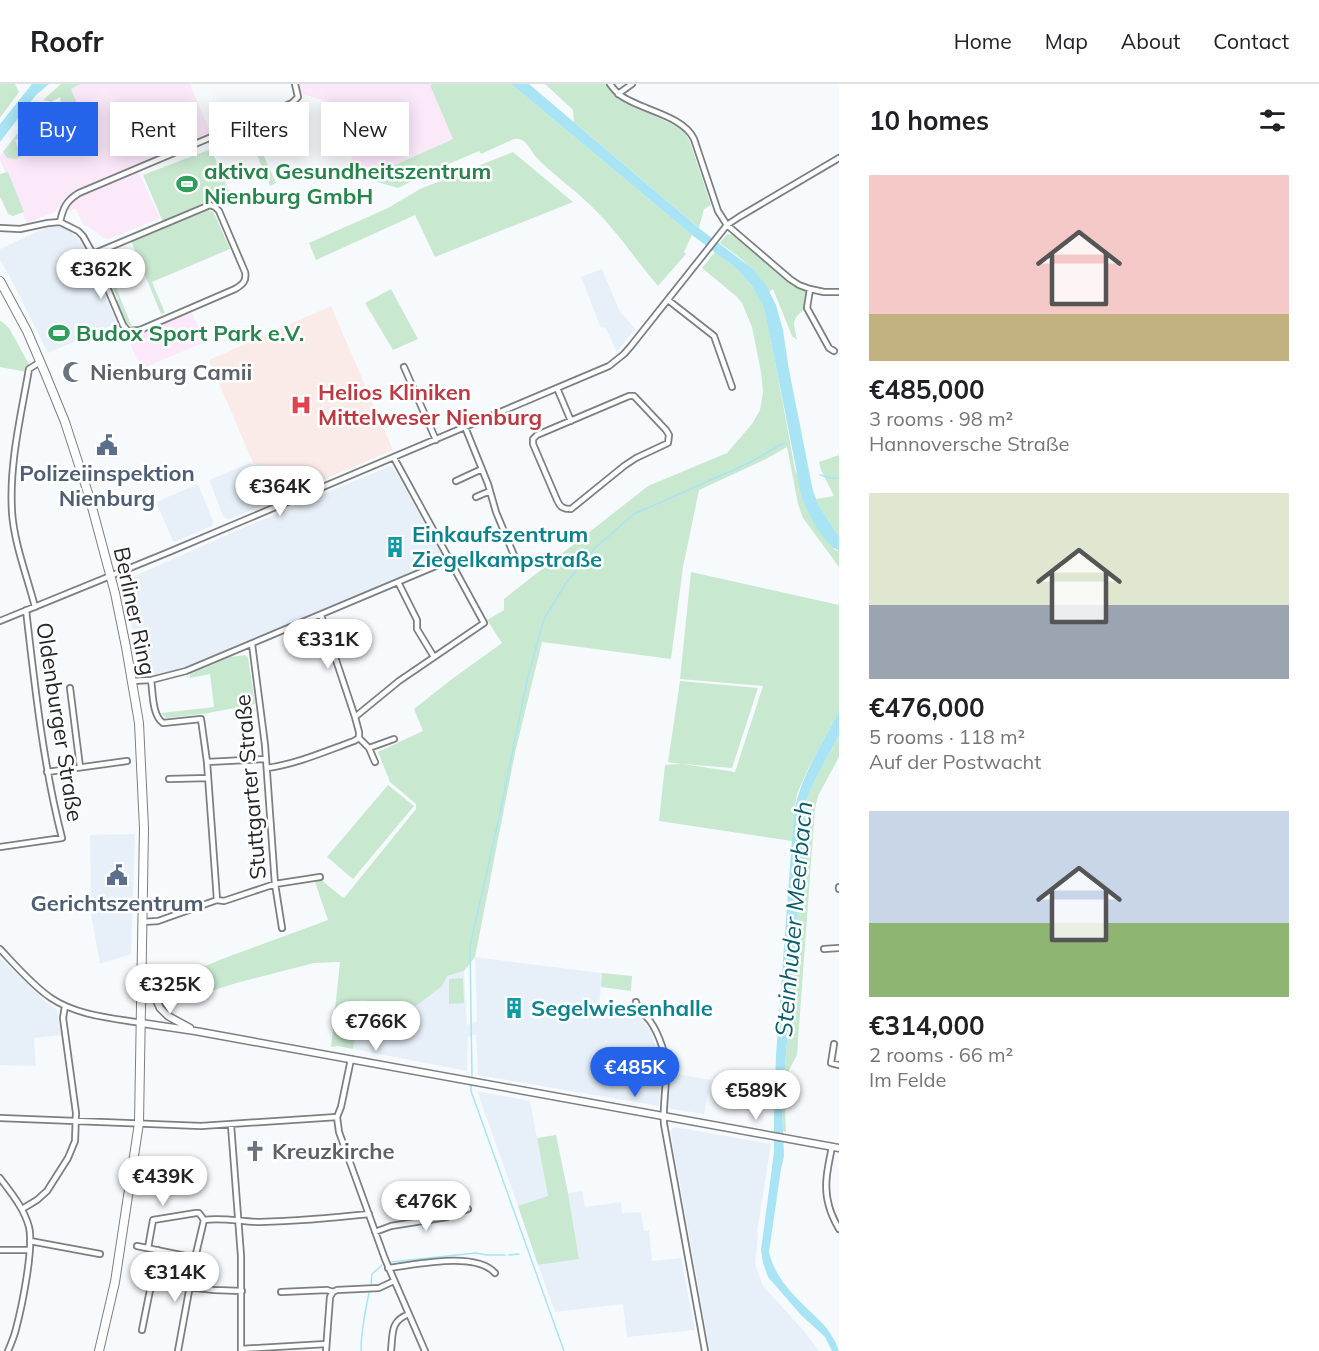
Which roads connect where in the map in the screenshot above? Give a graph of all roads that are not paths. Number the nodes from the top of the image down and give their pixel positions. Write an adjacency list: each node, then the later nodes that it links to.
1 (295, 84): 6 (street)
2 (609, 84): 4 (street)
3 (632, 84): 4 (street)
4 (618, 94): 7 (street)
5 (839, 158): 7 (street)
6 (60, 222): 8 (street); 9 (street)
7 (727, 225): 11 (street); 13 (street)
8 (0, 228)
9 (93, 254): 9 (street)
10 (0, 281): 15 (main road, Berliner Ring)
11 (810, 289): 12 (street); 14 (street)
12 (839, 292)
13 (668, 300): 17 (street); 18 (street)
14 (834, 351)
15 (40, 361): 29 (main road, Berliner Ring); 31 (street)
16 (404, 368): 21 (street)
17 (732, 387)
18 (557, 388): 19 (street); 20 (street)
19 (571, 421): 19 (street)
20 (465, 427): 21 (street); 23 (street)
21 (436, 440): 22 (street)
22 (394, 458): 27 (street); 29 (street)
23 (482, 469): 24 (street); 25 (street)
24 (456, 481)
25 (490, 491): 26 (street); 28 (street)
26 (476, 497)
27 (450, 560): 30 (street); 36 (street)
28 (516, 560)
29 (112, 576): 31 (street); 38 (main road, Berliner Ring)
30 (398, 582): 33 (street); 36 (street)
31 (35, 607): 32 (street)
32 (26, 610): 34 (street); 50 (street, Oldenburger Straße)
33 (321, 615): 35 (street); 40 (street)
34 (0, 621)
35 (252, 644): 37 (street); 44 (street, Stuttgarter Straße)
36 (434, 657): 40 (street)
37 (151, 680): 38 (street); 46 (street)
38 (132, 681): 57 (main road, Berliner Ring)
39 (70, 688): 48 (street)
40 (355, 717): 41 (street)
41 (359, 738): 43 (street); 49 (street)
42 (394, 739): 43 (street)
43 (369, 748): 47 (street)
44 (266, 759): 46 (street); 49 (street, Stuttgarter Straße)
45 (126, 760): 48 (street)
46 (207, 762): 51 (street)
47 (375, 762)
48 (80, 767): 50 (street)
49 (267, 768): 55 (street, Stuttgarter Straße)
50 (47, 772): 53 (street, Oldenburger Straße)
51 (208, 778): 52 (street); 56 (street)
52 (169, 779)
53 (0, 847)
54 (320, 877): 55 (street)
55 (275, 884): 56 (street); 58 (street, Stuttgarter Straße)
56 (217, 900): 57 (street)
57 (143, 922): 62 (main road, Berliner Ring)
58 (282, 928)
59 (839, 948): 61 (street)
60 (0, 949): 64 (street)
61 (824, 949)
62 (142, 968): 65 (main road, Berliner Ring); 66 (street, Berliner Ring)
63 (636, 1002): 70 (street)
64 (65, 1006): 65 (street); 73 (street)
65 (141, 1023): 66 (street); 74 (main road, Berliner Ring)
66 (195, 1031): 68 (street)
67 (834, 1044): 69 (street)
68 (351, 1059): 70 (street); 71 (street)
69 (839, 1065)
70 (663, 1116): 76 (street); 110 (street)
71 (337, 1117): 75 (street); 80 (street)
72 (0, 1118): 73 (street)
73 (76, 1120): 74 (street); 78 (street)
74 (139, 1123): 75 (street); 105 (main road, Berliner Ring)
75 (231, 1125): 82 (street)
76 (835, 1148): 83 (street)
77 (0, 1178): 78 (street)
78 (22, 1209): 85 (street)
79 (468, 1209): 84 (street)
80 (369, 1214): 82 (street); 84 (street)
81 (204, 1220): 82 (street); 87 (street); 92 (street)
82 (239, 1221): 97 (street)
83 (839, 1229)
84 (375, 1232): 93 (street)
85 (30, 1241): 89 (street); 91 (street)
86 (137, 1246): 87 (street)
87 (148, 1248): 90 (street)
88 (0, 1250): 89 (street)
89 (29, 1250): 104 (street)
90 (158, 1250): 92 (street); 101 (street)
91 (100, 1254)
92 (195, 1258): 96 (street)
93 (388, 1268): 94 (street); 95 (street)
94 (495, 1273)
95 (394, 1281): 99 (street); 100 (street)
96 (189, 1287): 97 (street); 106 (street)
97 (242, 1292): 103 (street)
98 (281, 1292): 99 (street)
99 (333, 1292): 102 (street)
100 (409, 1314): 108 (street); 109 (street)
101 (142, 1330)
102 (326, 1344): 103 (street); 107 (street)
103 (241, 1350)
104 (8, 1351)
105 (99, 1351)
106 (178, 1351)
107 (326, 1351)
108 (391, 1351)
109 (425, 1351)
110 (705, 1351)

